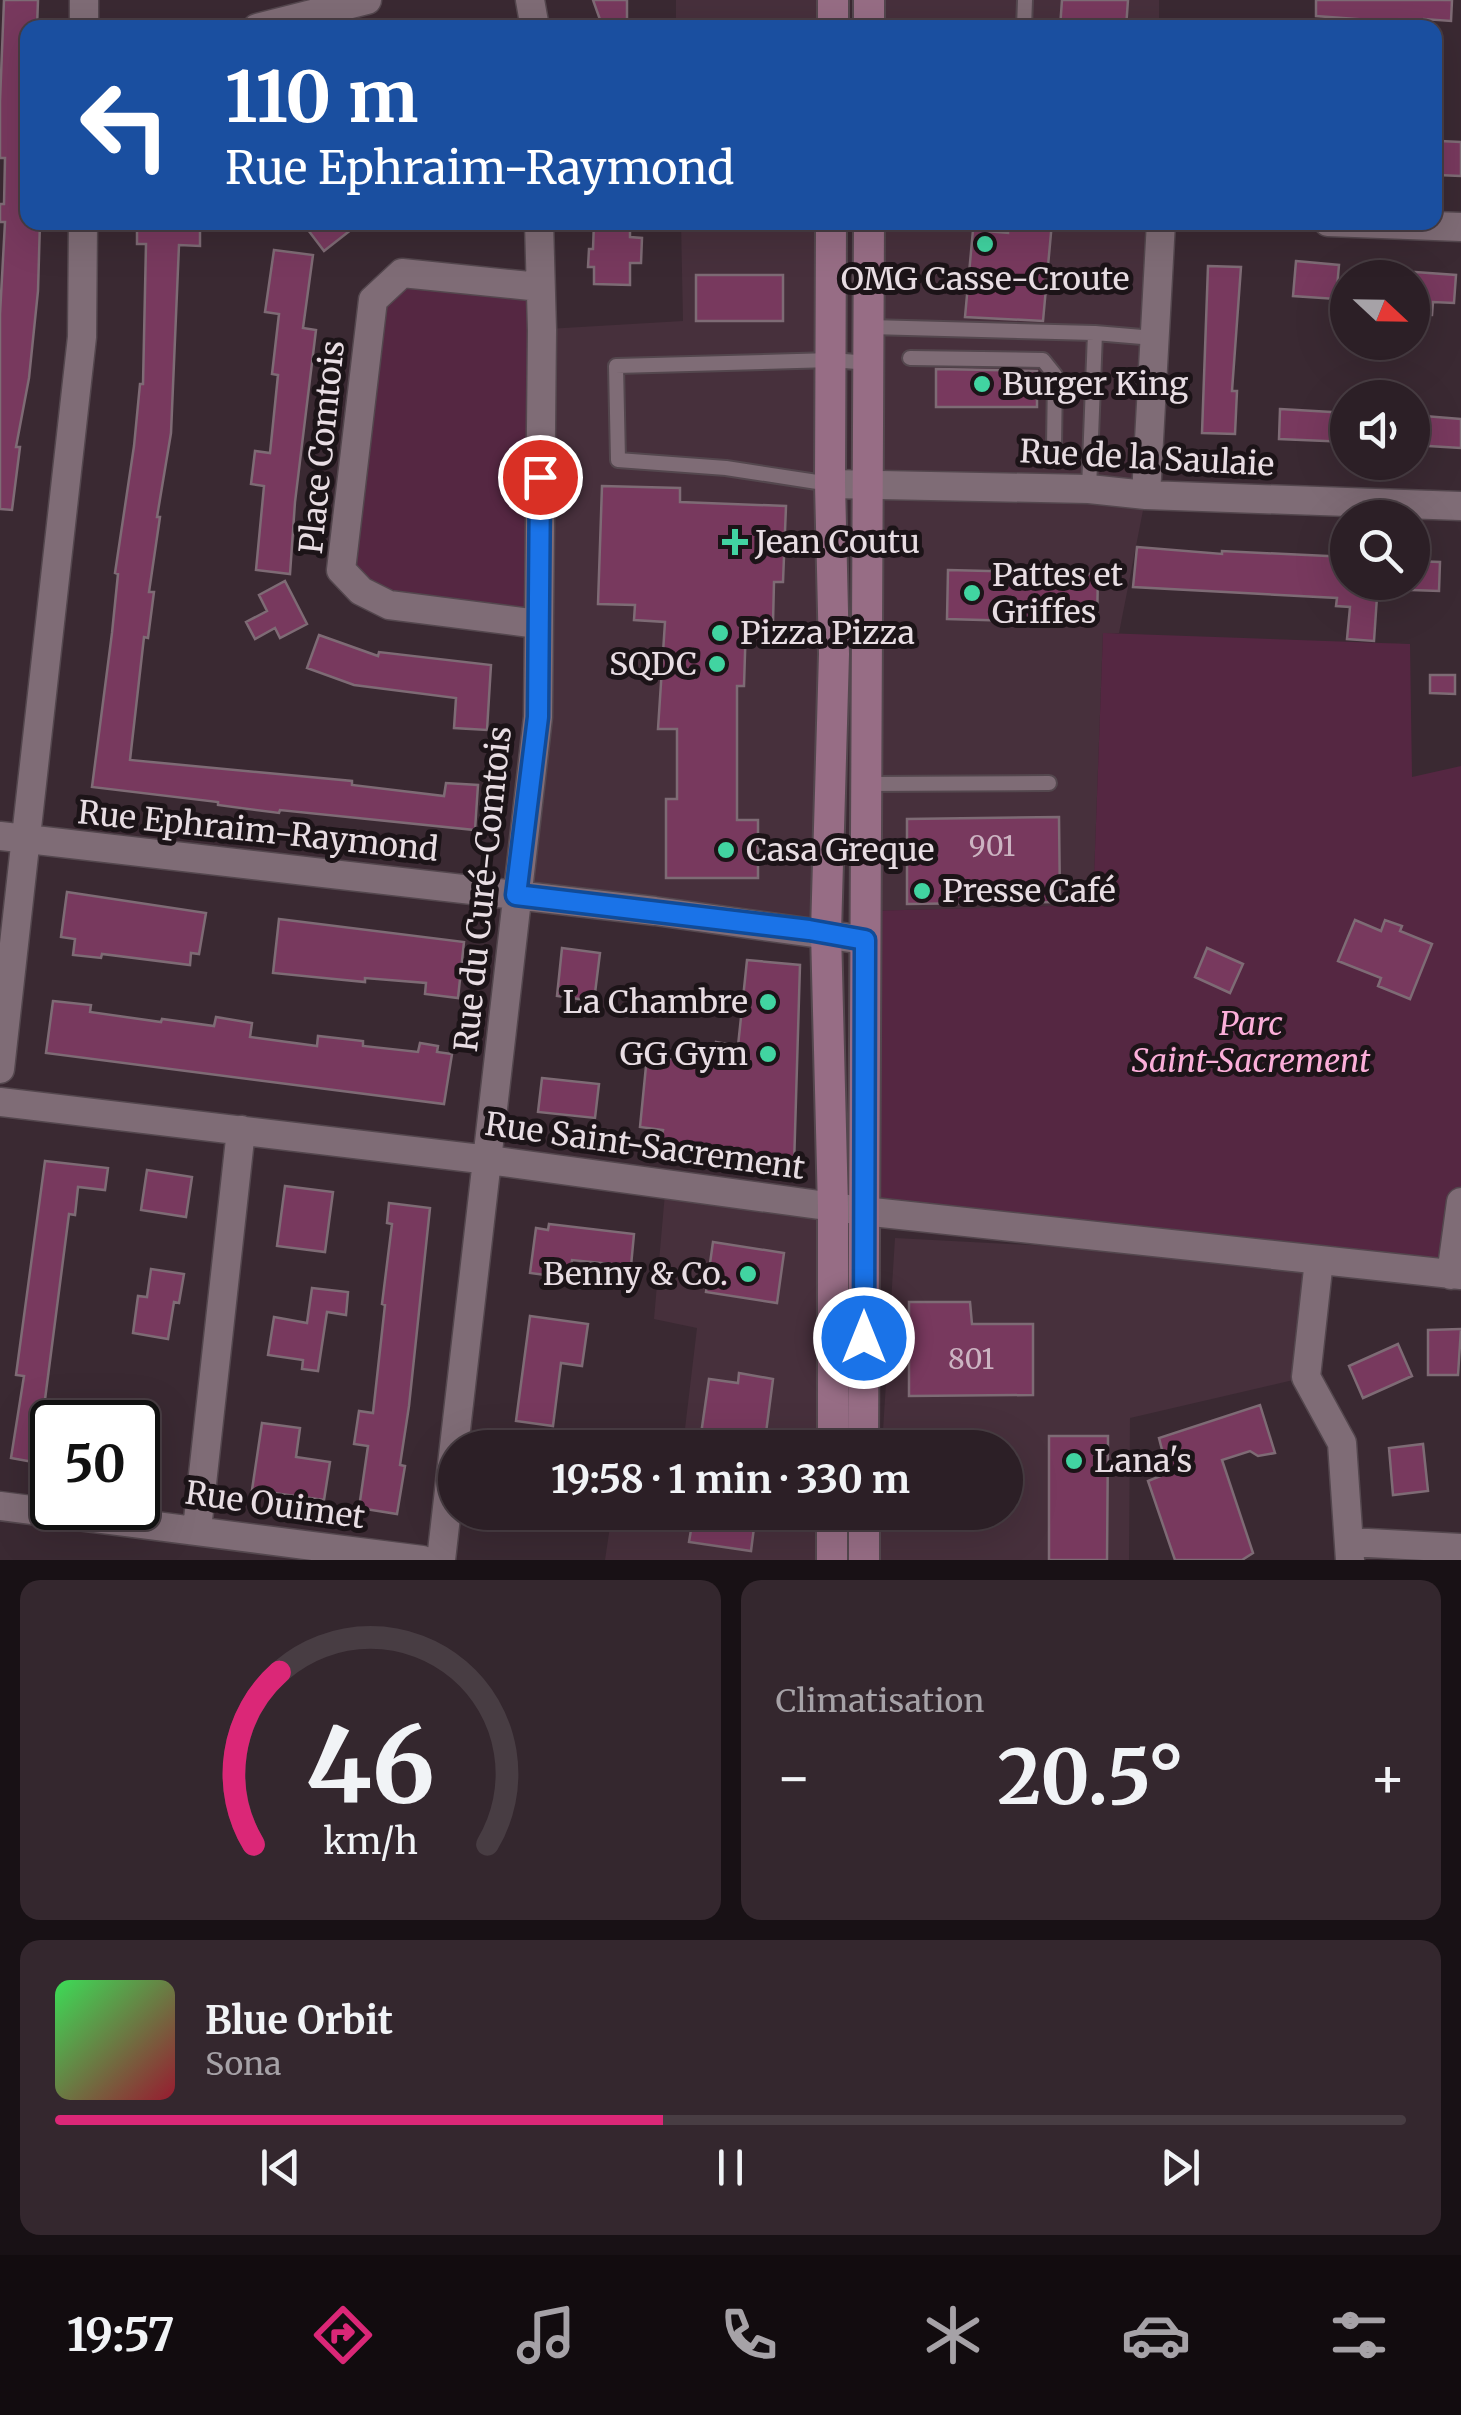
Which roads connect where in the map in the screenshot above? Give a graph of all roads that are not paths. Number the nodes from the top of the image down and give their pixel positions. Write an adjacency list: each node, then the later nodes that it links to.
1 (368, 0): 2 (street)
2 (289, 20)
3 (83, 230): 24 (street)
4 (539, 230): 8 (street, Rue du Curé-Comtois)
5 (831, 230): 13 (main road)
6 (869, 230): 9 (main road)
7 (1161, 230): 11 (street)
8 (540, 286): 21 (street, Rue du Curé-Comtois); 21 (street, Place Comtois)
9 (870, 327): 10 (lane); 14 (main road)
10 (1095, 333): 11 (lane); 18 (lane)
11 (1154, 338): 19 (street)
12 (910, 358): 15 (lane)
13 (832, 360): 14 (lane); 17 (main road); 17 (lane)
14 (870, 364): 16 (main road)
15 (1054, 446)
16 (868, 482): 17 (street, Rue de la Saulaie); 18 (street, Rue de la Saulaie); 23 (main road)
17 (830, 484): 26 (main road)
18 (1089, 490): 19 (street, Rue de la Saulaie)
19 (1146, 495): 20 (street, Rue de la Saulaie)
20 (1461, 506)
21 (538, 624): 25 (street, Rue du Curé-Comtois)
22 (1049, 783): 23 (lane)
23 (866, 784): 27 (main road)
24 (14, 838): 25 (street, Rue Ephraim-Raymond); 28 (street)
25 (516, 895): 26 (street, Rue Ephraim-Raymond); 31 (street, Rue du Curé-Comtois)
26 (826, 932): 27 (street, Rue Ephraim-Raymond); 33 (main road)
27 (865, 940): 33 (main road)
28 (0, 1068)
29 (0, 1102): 30 (street, Rue Saint-Sacrement)
30 (241, 1130): 31 (street, Rue Saint-Sacrement); 41 (street)
31 (489, 1160): 33 (street, Rue Saint-Sacrement); 47 (street, Rue du Curé-Comtois)
32 (1461, 1202): 35 (street)
33 (848, 1209): 34 (street, Rue Saint-Sacrement); 36 (main road); 37 (main road)
34 (1318, 1260): 35 (street, Rue Saint-Sacrement); 45 (street)
35 (1456, 1275)
36 (832, 1375): 37 (main road); 38 (main road)
37 (864, 1375): 39 (main road)
38 (844, 1430)
39 (852, 1430)
40 (0, 1506): 41 (street, Rue Ouimet)
41 (197, 1529): 46 (street, Rue Ouimet)
42 (832, 1530): 48 (main road)
43 (864, 1530): 49 (main road)
44 (1461, 1548): 45 (street)
45 (1350, 1551)
46 (422, 1560)
47 (441, 1560)
48 (832, 1560)
49 (864, 1560)

